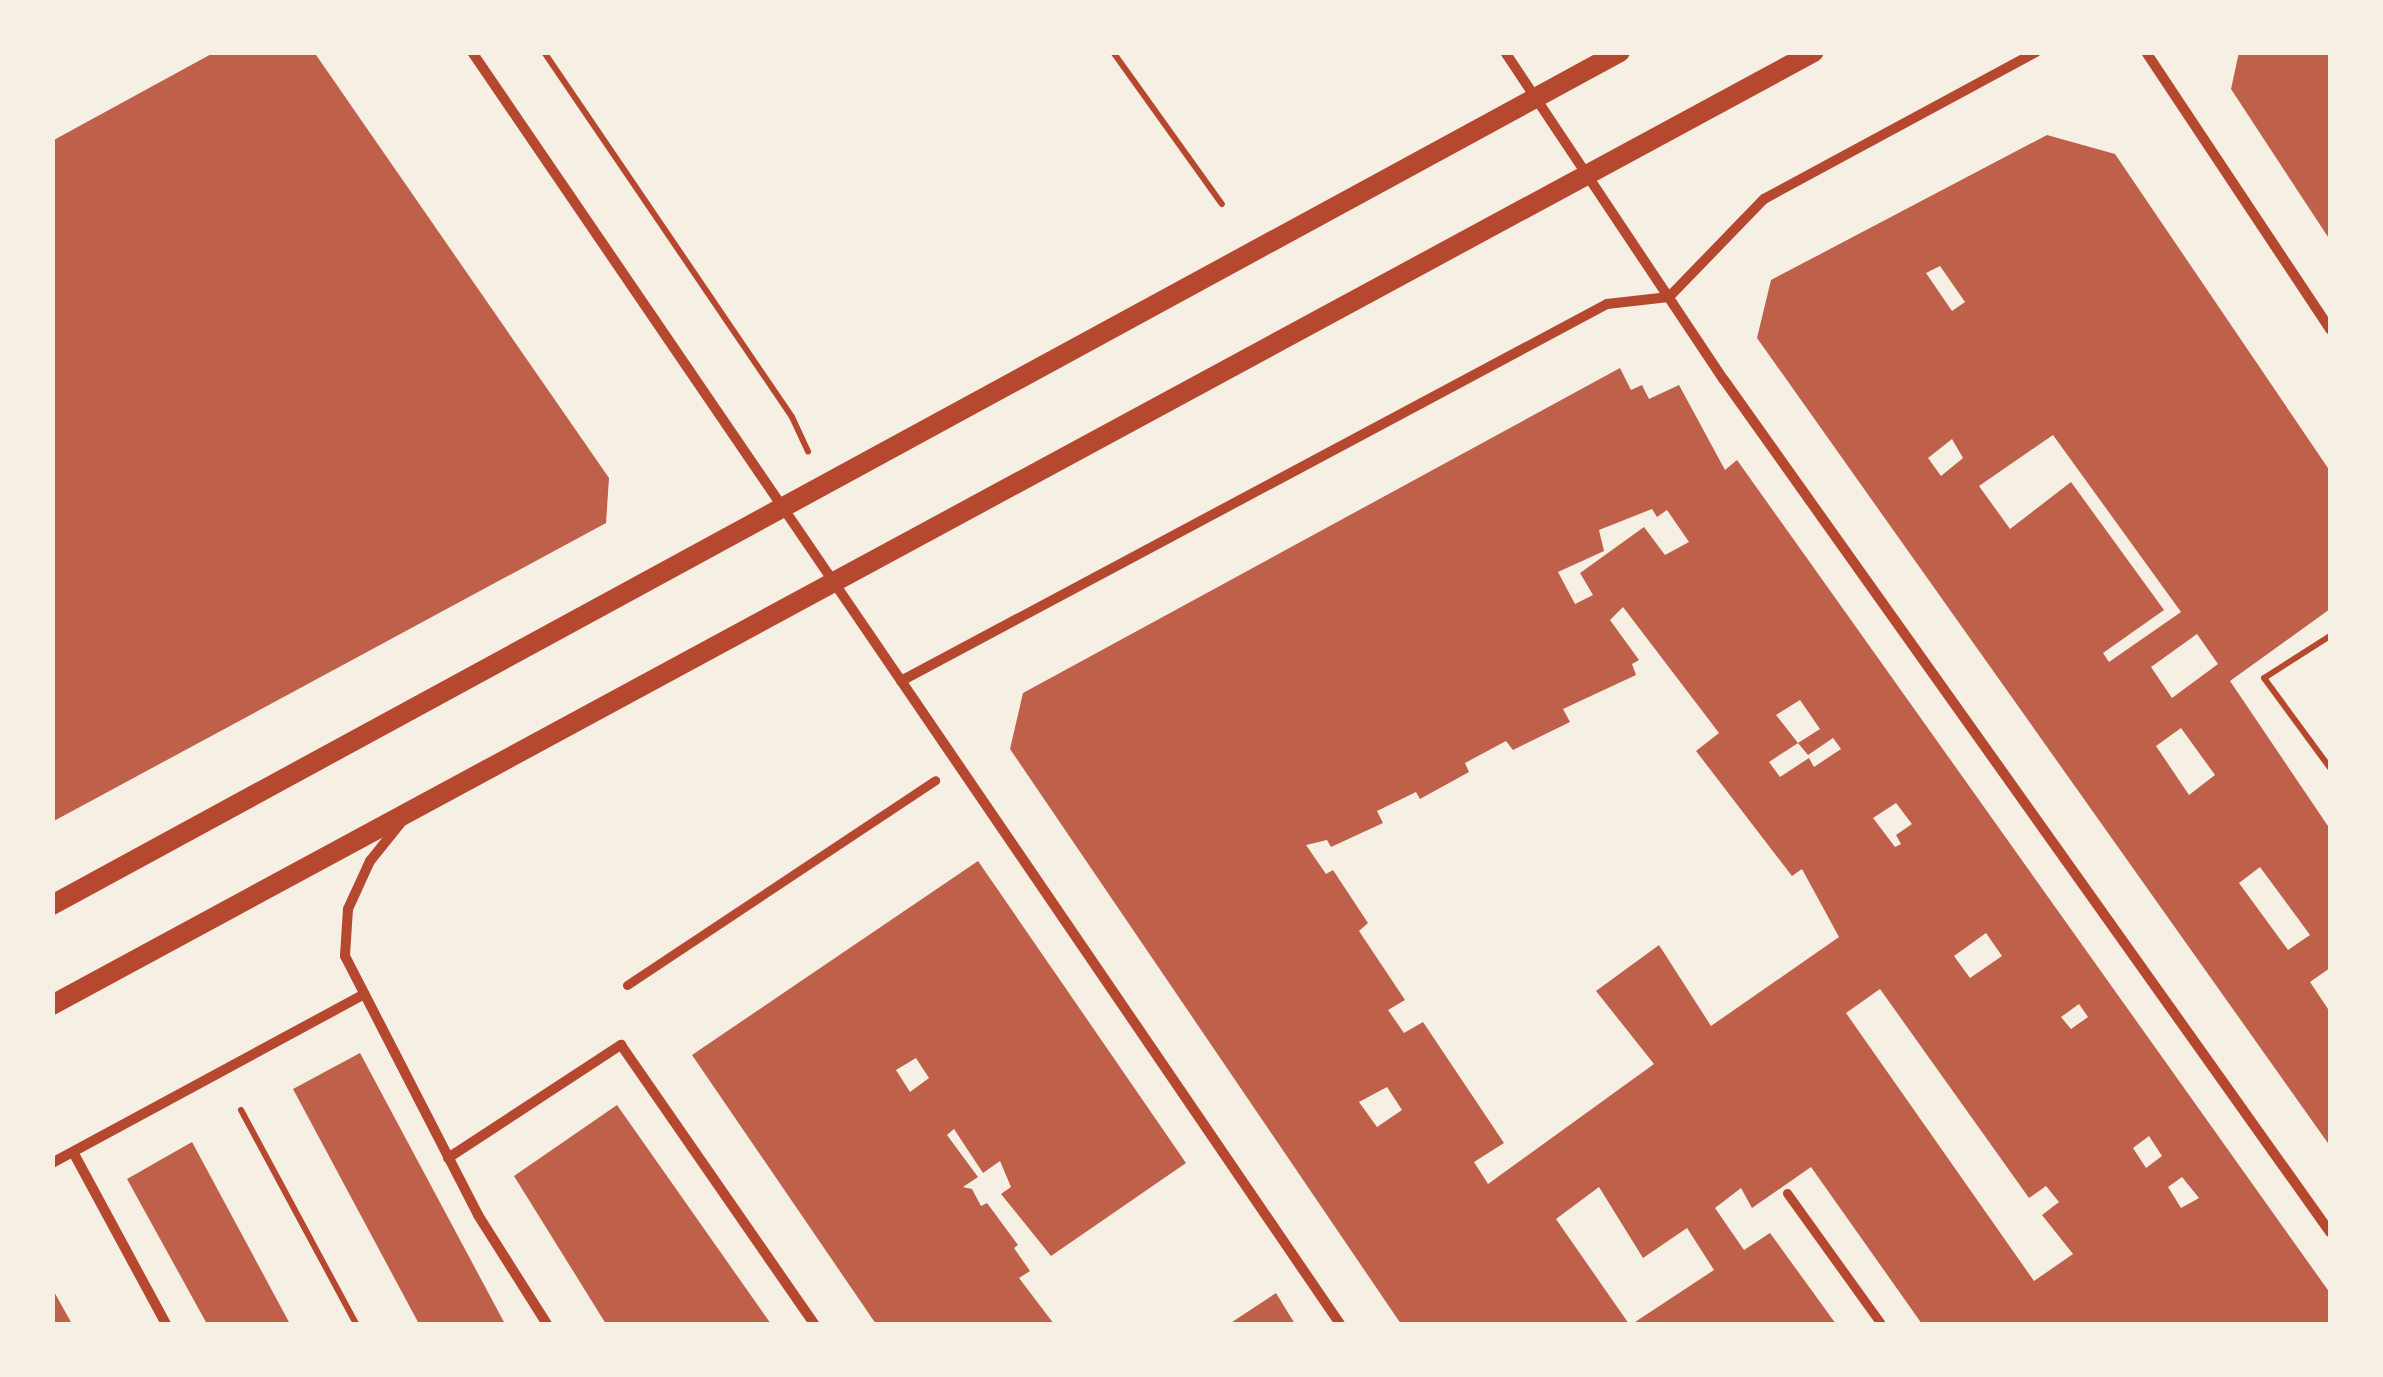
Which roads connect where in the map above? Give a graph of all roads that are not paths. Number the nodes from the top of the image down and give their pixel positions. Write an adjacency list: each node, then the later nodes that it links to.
1 (472, 52): 11 (street)
2 (1505, 52): 7 (street)
3 (1620, 52): 7 (main road)
4 (1814, 52): 8 (main road)
5 (2036, 52): 9 (street)
6 (2146, 52): 10 (street)
7 (1536, 98): 8 (street); 11 (main road)
8 (1588, 176): 9 (street); 12 (main road)
9 (1669, 298): 13 (street); 24 (street)
10 (2330, 330)
11 (783, 509): 12 (street); 16 (main road)
12 (835, 584): 13 (street); 15 (main road)
13 (901, 682): 28 (street)
14 (935, 780): 17 (street)
15 (406, 816): 18 (street); 19 (main road)
16 (52, 905)
17 (627, 985)
18 (364, 994): 20 (street); 21 (street)
19 (52, 1005)
20 (72, 1152): 22 (street); 25 (street)
21 (448, 1158): 26 (street); 27 (street)
22 (52, 1163)
23 (1787, 1193): 29 (street)
24 (2330, 1232)
25 (166, 1324)
26 (547, 1324)
27 (814, 1324)
28 (1340, 1324)
29 (1880, 1324)

